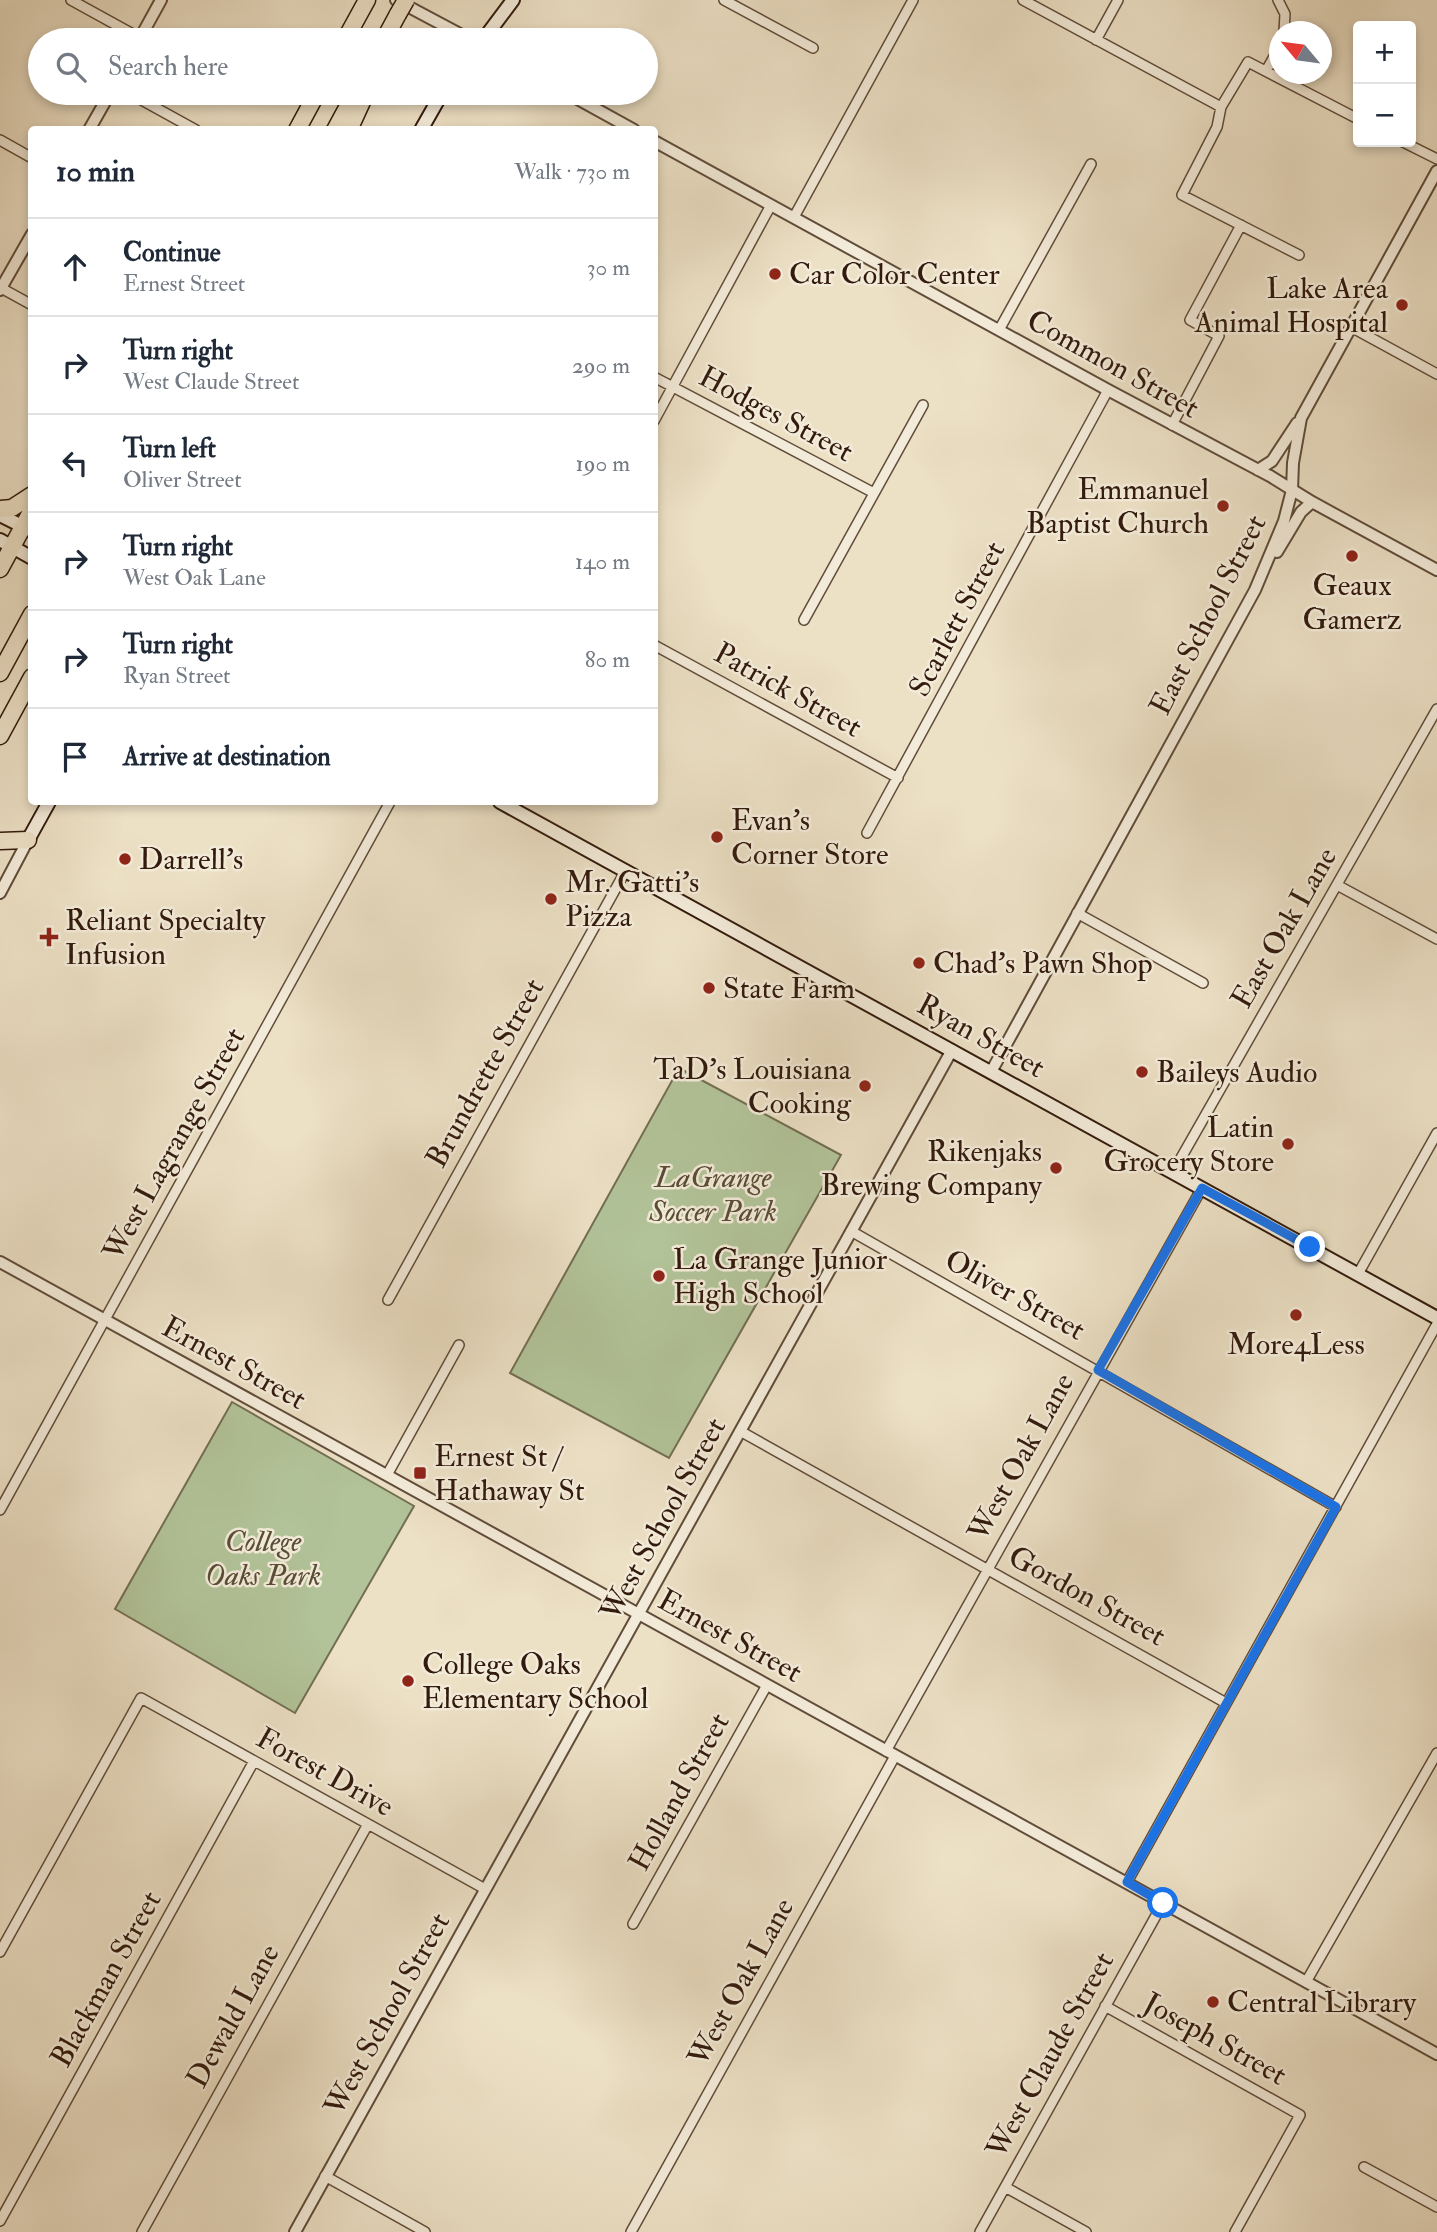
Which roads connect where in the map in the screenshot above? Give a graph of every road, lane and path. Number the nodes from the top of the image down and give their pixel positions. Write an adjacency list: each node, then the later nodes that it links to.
1 (71, 0): 13 (street)
2 (161, 0): 14 (street)
3 (367, 0): 15 (highway)
4 (396, 0): 17 (street)
5 (406, 0): 16 (highway, bridge)
6 (513, 0): 18 (main road)
7 (724, 0): 20 (street)
8 (913, 0): 47 (street)
9 (1023, 0): 19 (street)
10 (1118, 0): 19 (street)
11 (1278, 0): 12 (street)
12 (1285, 21)
13 (121, 28)
14 (146, 28)
15 (352, 28)
16 (390, 28)
17 (448, 28)
18 (492, 28)
19 (1096, 40): 30 (street)
20 (813, 48)
21 (1269, 65): 22 (street)
22 (1266, 71): 30 (street); 31 (street)
23 (103, 105): 32 (street)
24 (151, 105): 33 (street)
25 (311, 105): 34 (highway)
26 (349, 105): 35 (highway)
27 (360, 105): 36 (highway)
28 (435, 105): 37 (main road)
29 (589, 105): 38 (street)
30 (1221, 107): 48 (street)
31 (1353, 115)
32 (91, 126)
33 (190, 126)
34 (299, 126)
35 (337, 126)
36 (351, 126)
37 (423, 126)
38 (627, 126)
39 (0, 140): 42 (street)
40 (658, 143): 46 (street, Common Street)
41 (1413, 147): 43 (street)
42 (28, 156)
43 (1437, 159)
44 (1091, 163): 54 (street)
45 (1436, 177): 53 (street, East School Street)
46 (771, 205): 47 (street, Common Street); 57 (street)
47 (794, 218): 54 (street, Common Street)
48 (1241, 225): 50 (street); 62 (street)
49 (28, 241): 51 (street)
50 (1300, 256)
51 (1, 289): 52 (street)
52 (28, 303)
53 (1351, 327): 55 (street); 61 (street, East School Street)
54 (999, 330): 58 (street, Common Street)
55 (1437, 374)
56 (658, 379): 57 (street, Hodges Street)
57 (673, 387): 60 (street); 65 (street, Hodges Street)
58 (1108, 390): 62 (street, Common Street); 83 (street, Scarlett Street)
59 (923, 405): 65 (street)
60 (658, 414)
61 (1301, 418): 63 (street); 64 (street, East School Street)
62 (1172, 425): 63 (street, Common Street)
63 (1258, 470): 64 (street, Common Street)
64 (1292, 490): 67 (street, Common Street); 75 (street, East School Street)
65 (874, 493): 76 (street)
66 (28, 498): 68 (highway)
67 (1312, 502): 74 (street, Common Street); 75 (street)
68 (0, 509)
69 (0, 515): 70 (main road)
70 (27, 529): 71 (highway)
71 (6, 544): 72 (main road); 73 (highway)
72 (28, 556)
73 (0, 569)
74 (1437, 570)
75 (1255, 590): 93 (street, East School Street)
76 (804, 620)
77 (28, 621): 79 (highway)
78 (658, 647): 83 (street, Patrick Street)
79 (0, 673)
80 (28, 684): 82 (highway)
81 (1437, 709): 91 (street, East Oak Lane)
82 (0, 736)
83 (898, 778): 87 (street, Scarlett Street)
84 (47, 805): 88 (main road)
85 (388, 805): 106 (street, West Lagrange Street)
86 (506, 805): 90 (main road, Ryan Street)
87 (867, 833)
88 (28, 840): 89 (highway); 92 (street)
89 (0, 841)
90 (626, 870): 96 (main road, Ryan Street); 104 (street, Brundrette Street)
91 (1336, 885): 94 (street); 99 (street, East Oak Lane)
92 (0, 894)
93 (1077, 913): 95 (street); 97 (street, East School Street)
94 (1437, 939)
95 (1203, 983)
96 (952, 1050): 97 (main road, Ryan Street); 101 (street, West School Street)
97 (991, 1072): 99 (main road, Ryan Street)
98 (1437, 1133): 103 (street)
99 (1173, 1172): 100 (main road, Ryan Street)
100 (1202, 1188): 103 (main road, Ryan Street); 109 (street, West Oak Lane)
101 (851, 1231): 109 (street, Oliver Street); 110 (street, West School Street)
102 (0, 1262): 106 (street, Ernest Street)
103 (1358, 1274): 105 (main road, Ryan Street)
104 (388, 1300)
105 (1437, 1318)
106 (105, 1320): 111 (street, Ernest Street); 113 (street, West Lagrange Street)
107 (1437, 1324): 112 (street)
108 (459, 1345): 111 (street)
109 (1098, 1370): 112 (street, Oliver Street); 114 (street, West Oak Lane)
110 (740, 1431): 114 (street, Gordon Street); 115 (street, West School Street)
111 (387, 1475): 115 (street, Ernest Street)
112 (1336, 1507): 117 (street)
113 (0, 1510)
114 (987, 1569): 117 (street, Gordon Street); 119 (street, West Oak Lane)
115 (638, 1613): 116 (street, Ernest Street); 123 (street, West School Street)
116 (767, 1685): 119 (street, Ernest Street); 125 (street, Holland Street)
117 (1226, 1703): 122 (street)
118 (1437, 1753): 127 (street)
119 (890, 1754): 122 (street, Ernest Street); 138 (street, West Oak Lane)
120 (254, 1761): 121 (street, Forest Drive); 126 (street, Forest Drive); 134 (street, Blackman Street)
121 (368, 1824): 123 (street, Forest Drive); 135 (street, Dewald Lane)
122 (1127, 1882): 124 (street, Ernest Street)
123 (485, 1889): 131 (street, West School Street)
124 (1163, 1903): 127 (street, Ernest Street); 128 (street, West Claude Street)
125 (633, 1924)
126 (0, 1952)
127 (1306, 1982): 129 (street, Ernest Street)
128 (1105, 2006): 132 (street, West Claude Street); 141 (street, Joseph Street)
129 (1437, 2054)
130 (1364, 2167): 133 (street)
131 (326, 2176): 136 (street, West School Street); 137 (street)
132 (1005, 2187): 139 (street, West Claude Street); 140 (street)
133 (1437, 2207)
134 (0, 2221)
135 (142, 2232)
136 (295, 2232)
137 (425, 2232)
138 (631, 2232)
139 (980, 2232)
140 (1086, 2232)
141 (1235, 2232)

